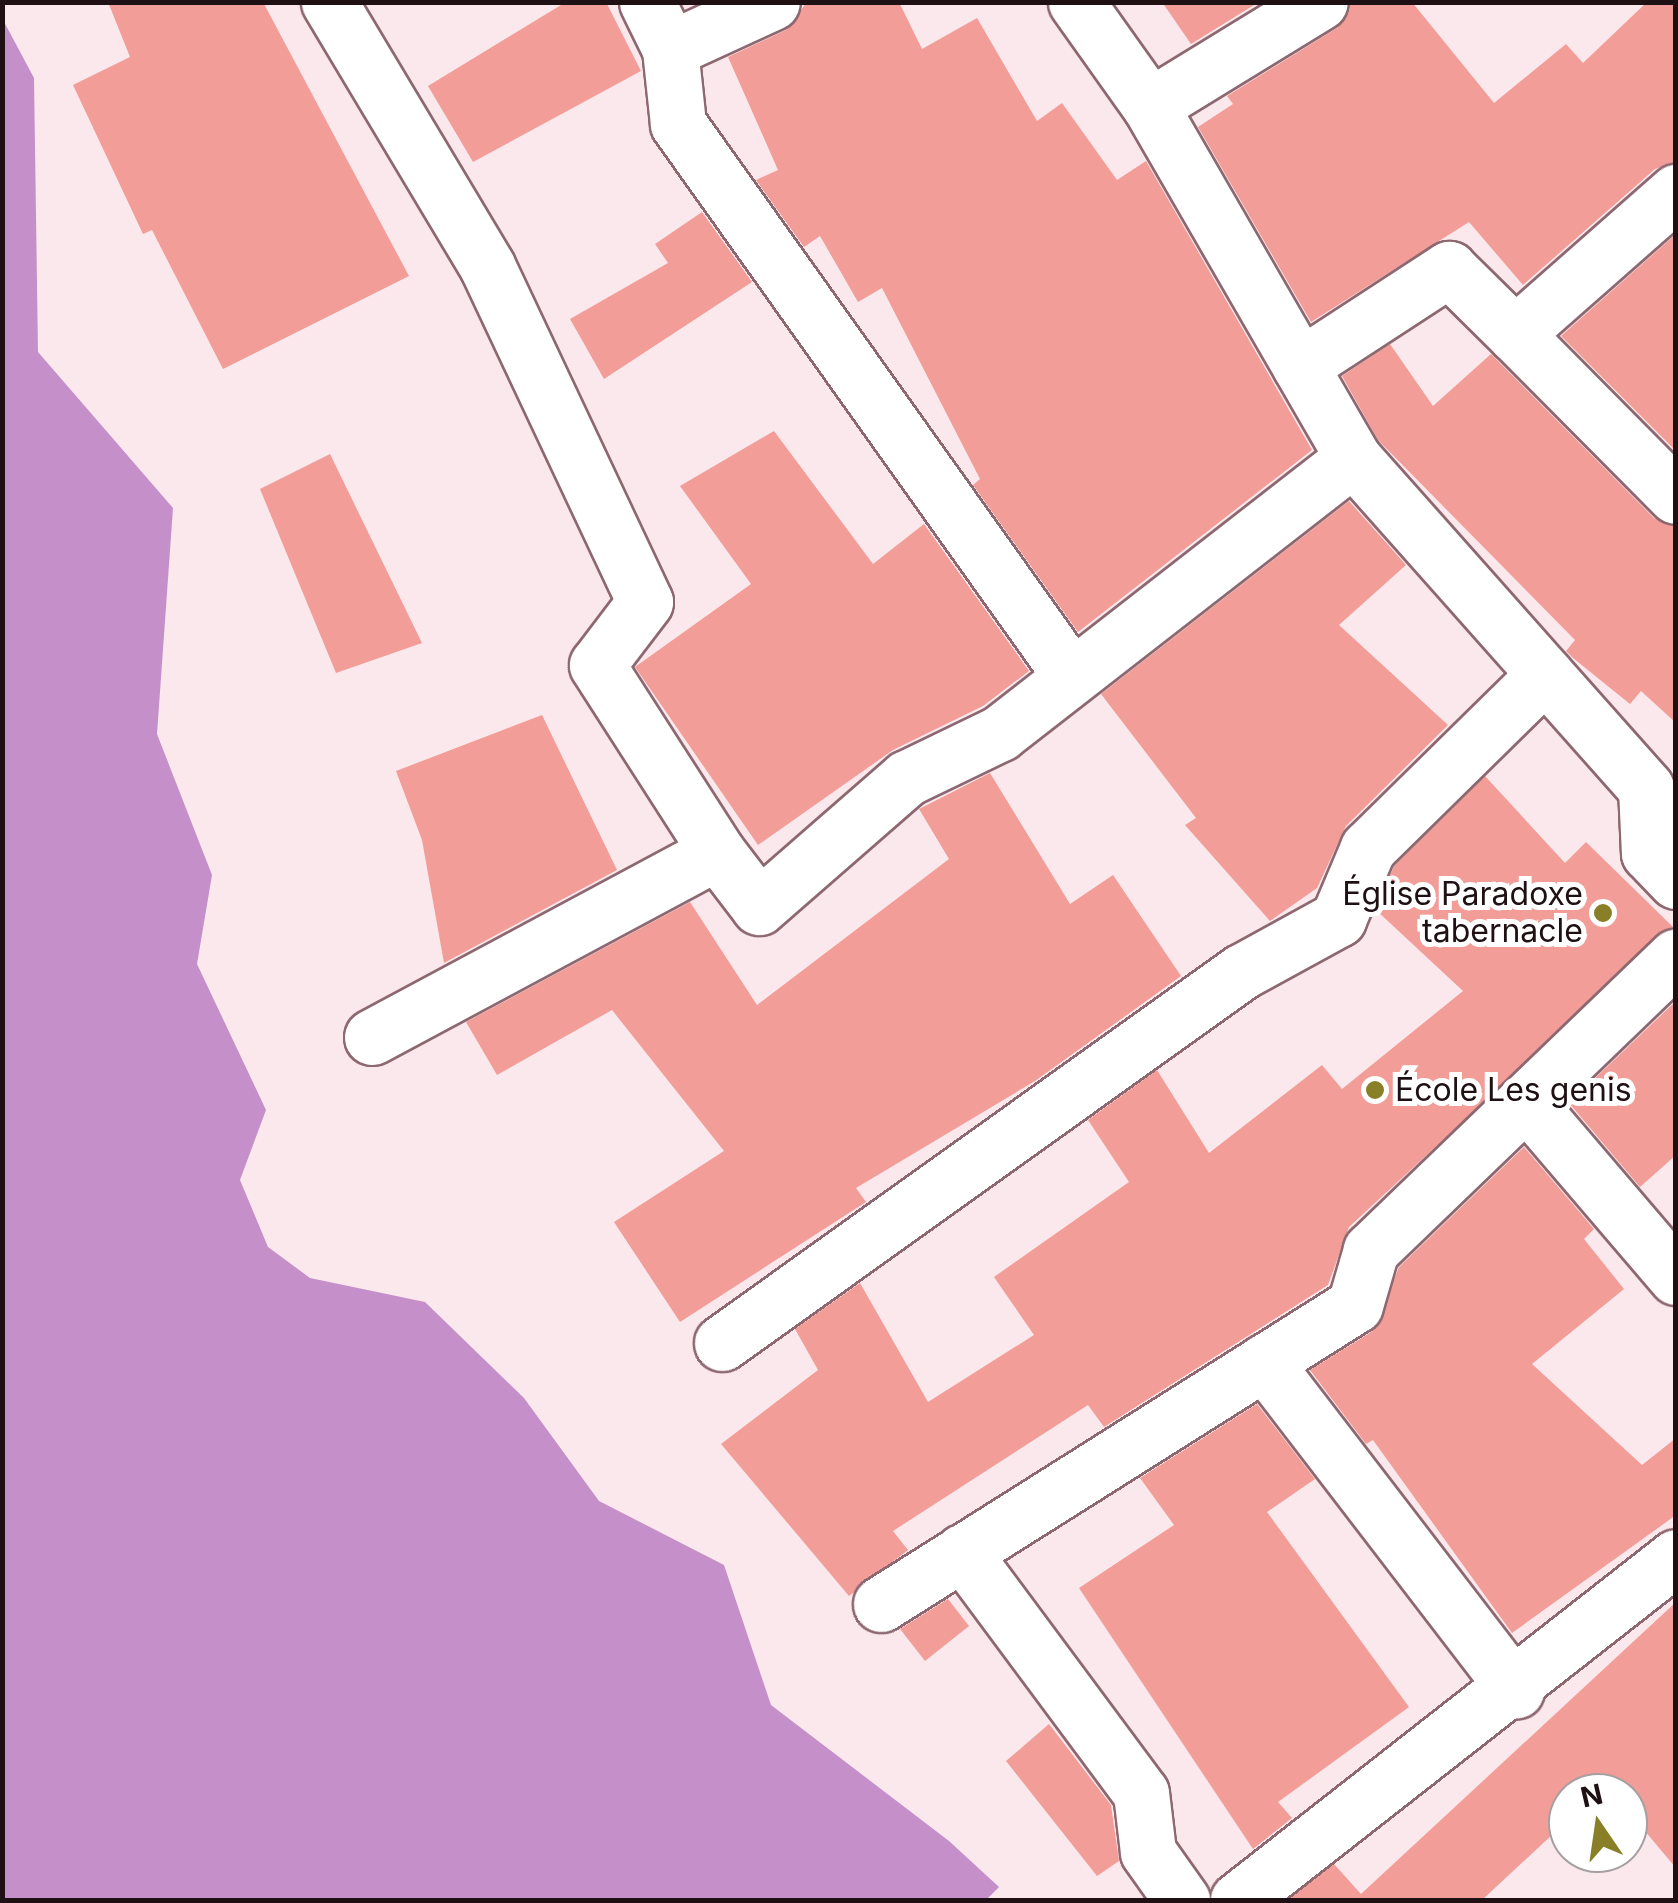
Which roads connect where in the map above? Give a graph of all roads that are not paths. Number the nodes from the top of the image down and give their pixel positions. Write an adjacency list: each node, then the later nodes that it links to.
1 (330, 2): 14 (street)
2 (772, 2): 5 (street)
3 (1076, 2): 6 (street)
4 (1320, 2): 6 (street)
5 (659, 26): 12 (street)
6 (1150, 106): 9 (street)
7 (1676, 192): 8 (street)
8 (1515, 334): 9 (street); 11 (street)
9 (1300, 366): 10 (street)
10 (1353, 458): 12 (street); 13 (street)
11 (1676, 496)
12 (1068, 673): 14 (street)
13 (1545, 674): 15 (street); 20 (street)
14 (717, 852): 17 (street)
15 (1676, 881)
16 (1676, 957): 18 (street)
17 (372, 1037)
18 (1530, 1106): 19 (street); 21 (street)
19 (1676, 1277)
20 (722, 1342)
21 (1264, 1362): 22 (street); 25 (street)
22 (962, 1552): 24 (street); 26 (street)
23 (1676, 1556): 25 (street)
24 (881, 1604)
25 (1516, 1690): 27 (street)
26 (1182, 1900)
27 (1238, 1900)

